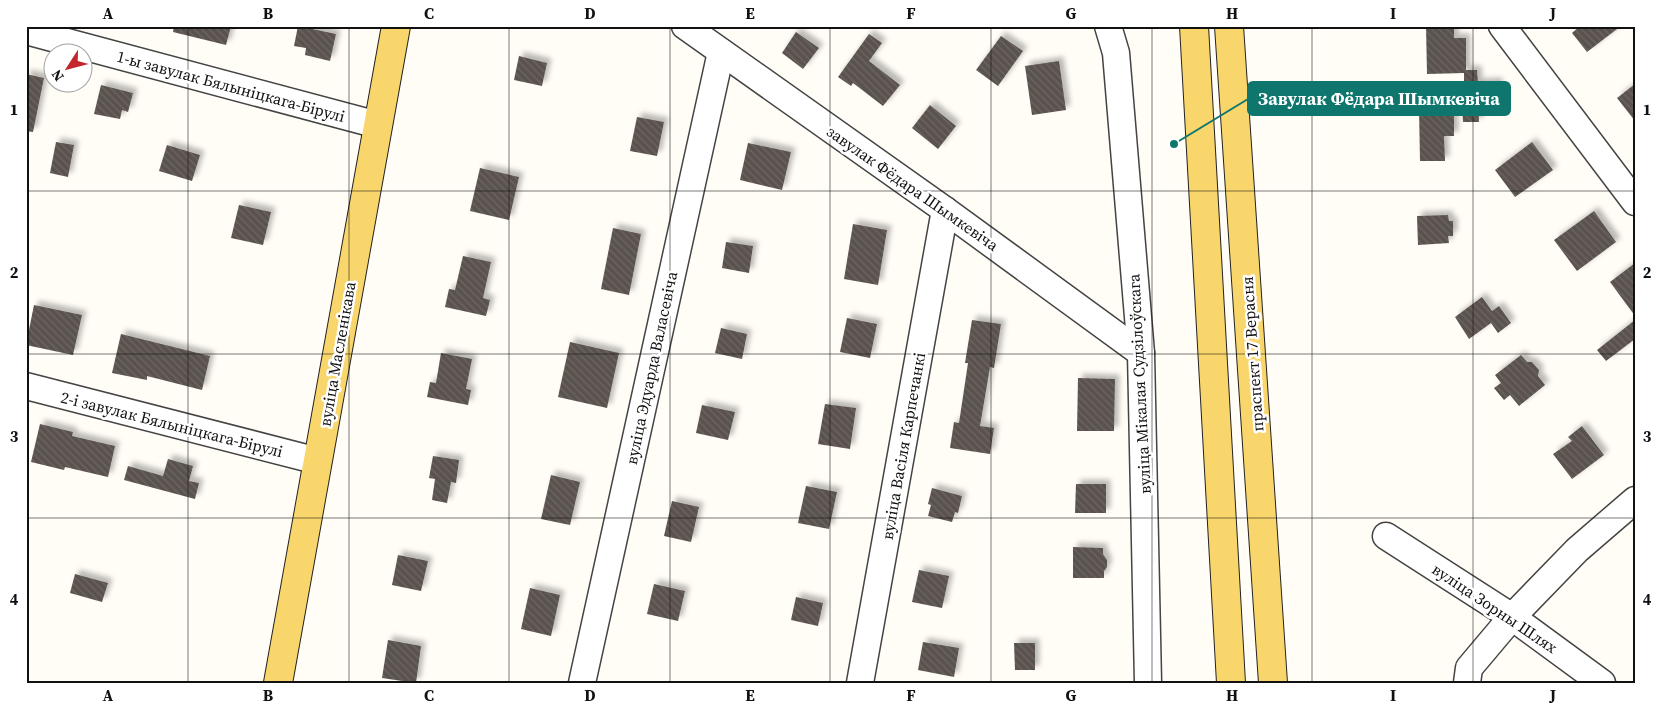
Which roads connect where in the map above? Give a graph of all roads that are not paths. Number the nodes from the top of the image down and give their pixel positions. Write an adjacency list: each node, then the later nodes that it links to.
1 (396, 26): 9 (main road, вуліца Масленікава)
2 (685, 26): 8 (street, завулак Фёдара Шымкевіча)
3 (1108, 26): 12 (street, вуліца Мікалая Судзілоўскага)
4 (1194, 26): 22 (main road)
5 (1229, 26): 23 (main road, праспект 17 Верасня)
6 (1502, 26): 10 (street)
7 (26, 31): 9 (street, 1-ы завулак Бялыніцкага-Бірулі)
8 (721, 52): 11 (street, завулак Фёдара Шымкевіча); 19 (street, вуліца Эдуарда Валасевіча)
9 (378, 124): 14 (main road, вуліца Масленікава)
10 (1635, 202)
11 (945, 210): 12 (street, завулак Фёдара Шымкевіча); 20 (street, вуліца Васіля Карпечанкі)
12 (1141, 353): 21 (street, вуліца Мікалая Судзілоўскага)
13 (26, 386): 14 (street, 2-і завулак Бялыніцкага-Бірулі)
14 (318, 461): 18 (main road, вуліца Масленікава)
15 (1635, 500): 17 (street)
16 (1386, 536): 17 (street, вуліца Зорны Шлях)
17 (1512, 617): 24 (street); 25 (street, вуліца Зорны Шлях)
18 (278, 683)
19 (582, 683)
20 (860, 683)
21 (1148, 683)
22 (1231, 683)
23 (1273, 683)
24 (1467, 683)
25 (1602, 683)

